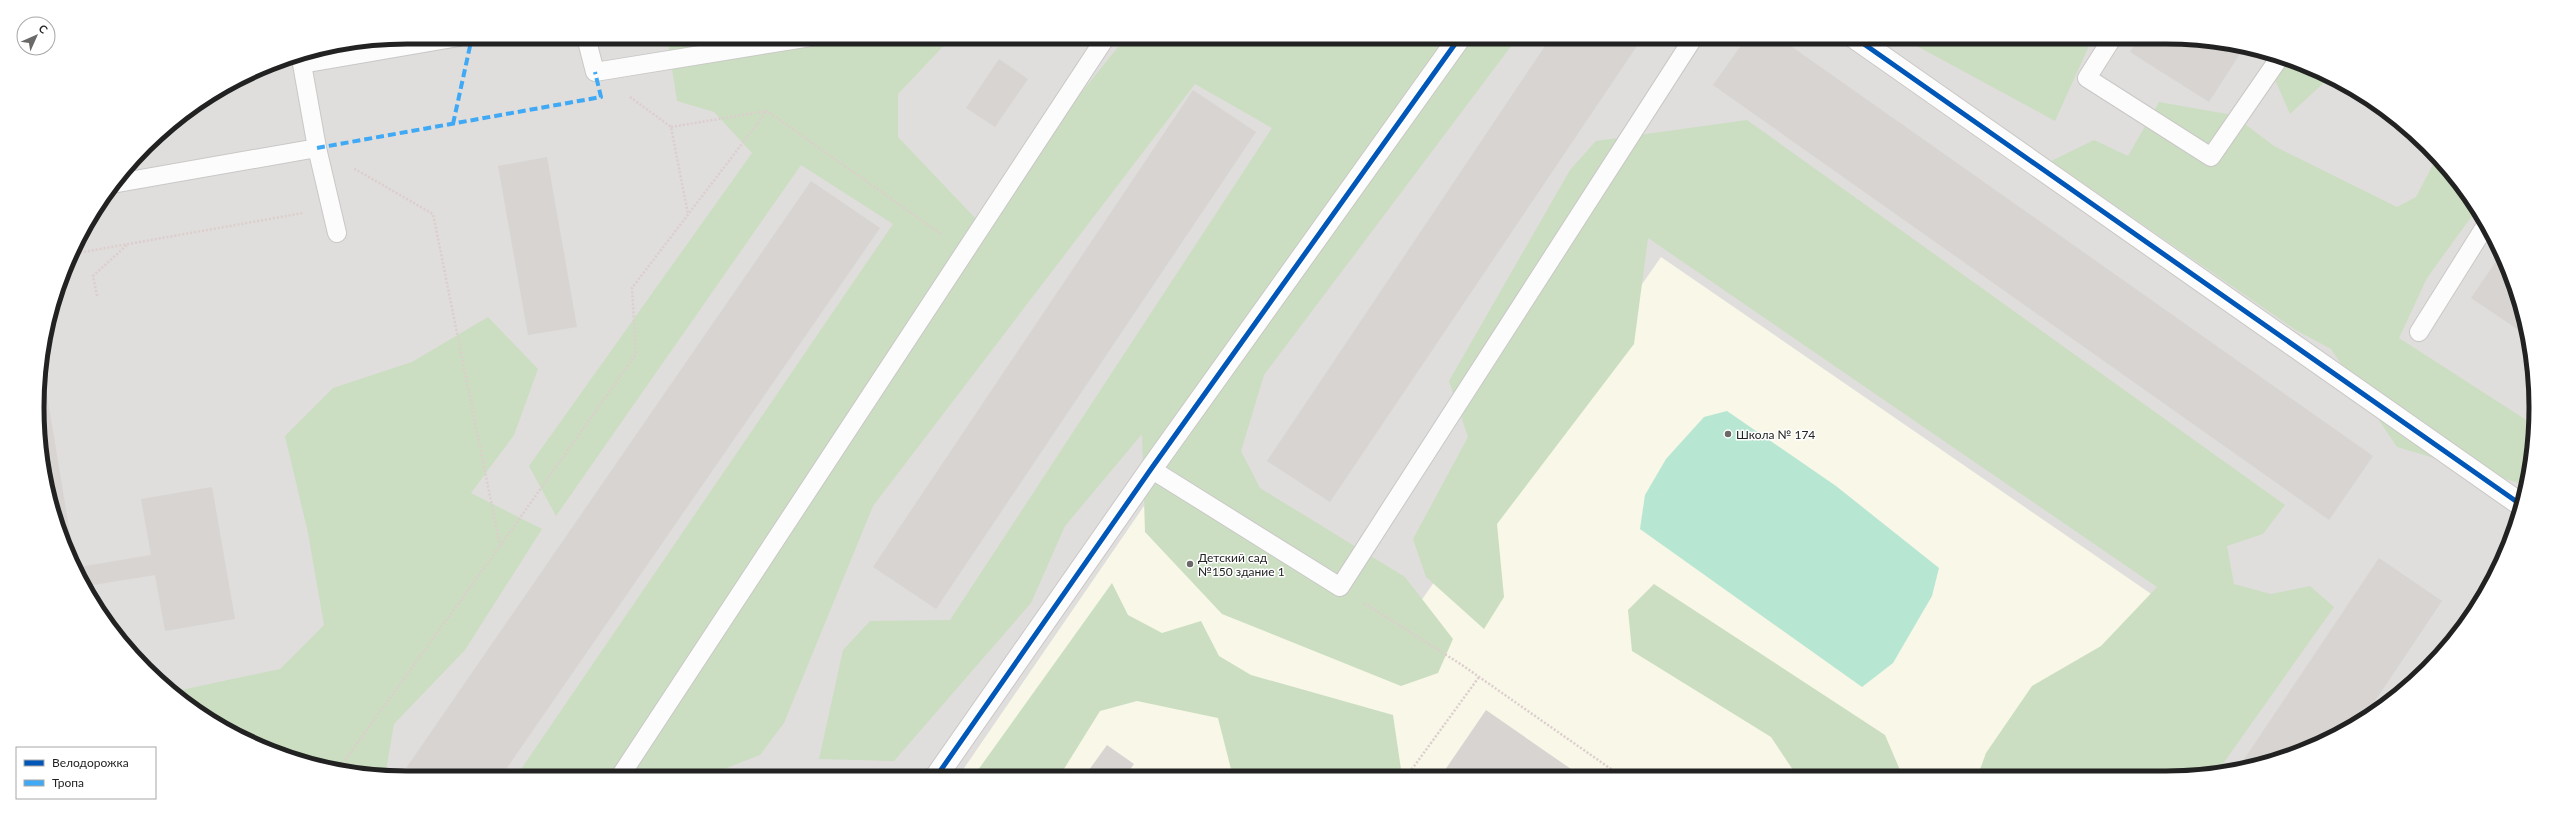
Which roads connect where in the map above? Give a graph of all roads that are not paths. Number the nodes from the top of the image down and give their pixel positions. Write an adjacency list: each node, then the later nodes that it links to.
1 (409, 44): 9 (lane)
2 (588, 44): 3 (lane)
3 (767, 44)
4 (1101, 44): 19 (lane)
5 (1455, 44): 17 (street)
6 (1689, 44): 17 (lane)
7 (1864, 44): 18 (street)
8 (2109, 44): 11 (lane)
9 (306, 58)
10 (301, 59): 12 (lane)
11 (2277, 61)
12 (317, 148): 13 (lane); 15 (lane)
13 (122, 182)
14 (2483, 230): 16 (lane)
15 (337, 233)
16 (2419, 332)
17 (1152, 469): 20 (street)
18 (2517, 502)
19 (624, 771)
20 (940, 771)

